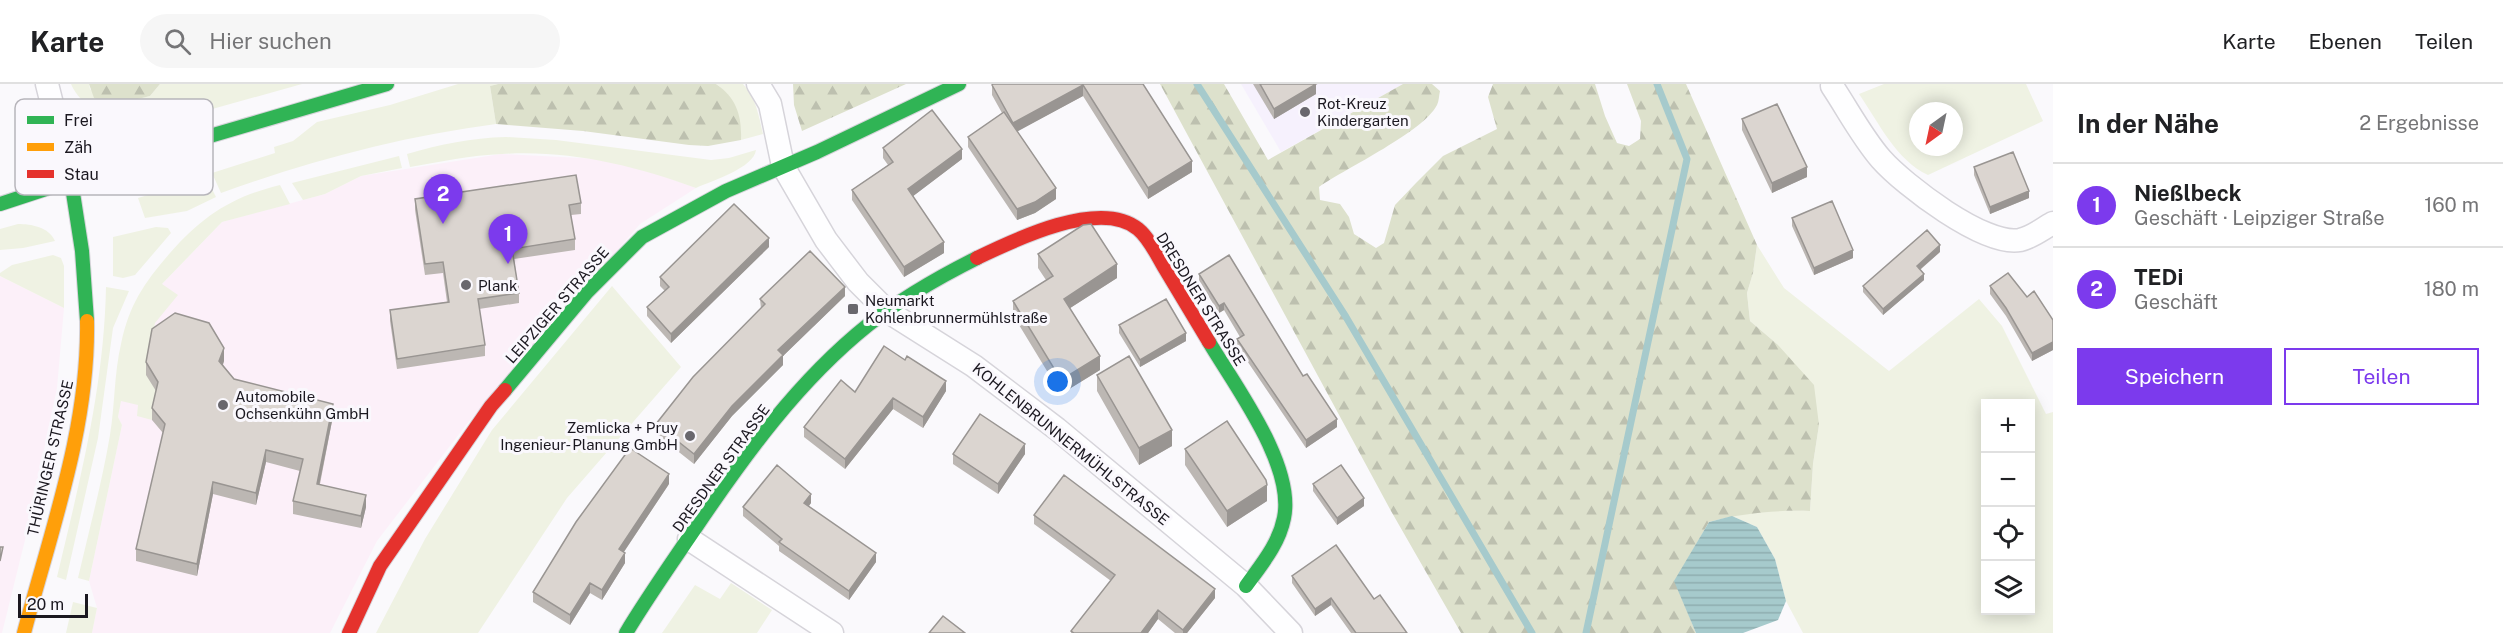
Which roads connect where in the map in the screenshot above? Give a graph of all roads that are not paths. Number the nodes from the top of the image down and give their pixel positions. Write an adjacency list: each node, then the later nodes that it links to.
1 (47, 84): 7 (street)
2 (387, 84): 8 (street)
3 (758, 84): 6 (street, KOHLENBRUNNERMÜHLSTRASSE)
4 (959, 84): 9 (street, LEIPZIGER STRASSE)
5 (1832, 87): 13 (street)
6 (772, 94): 9 (street, KOHLENBRUNNERMÜHLSTRASSE)
7 (51, 99)
8 (213, 135)
9 (783, 166): 14 (street, KOHLENBRUNNERMÜHLSTRASSE); 18 (street, LEIPZIGER STRASSE)
10 (27, 195): 12 (street)
11 (74, 195): 17 (street, THÜRINGER STRASSE)
12 (0, 204)
13 (2053, 223)
14 (887, 311): 15 (street, DRESDNER STRASSE); 16 (street, KOHLENBRUNNERMÜHLSTRASSE); 16 (street, DRESDNER STRASSE)
15 (689, 539): 19 (street, DRESDNER STRASSE); 20 (street)
16 (1246, 586): 21 (street, KOHLENBRUNNERMÜHLSTRASSE)
17 (24, 633)
18 (349, 633)
19 (626, 633)
20 (832, 633)
21 (1291, 633)

